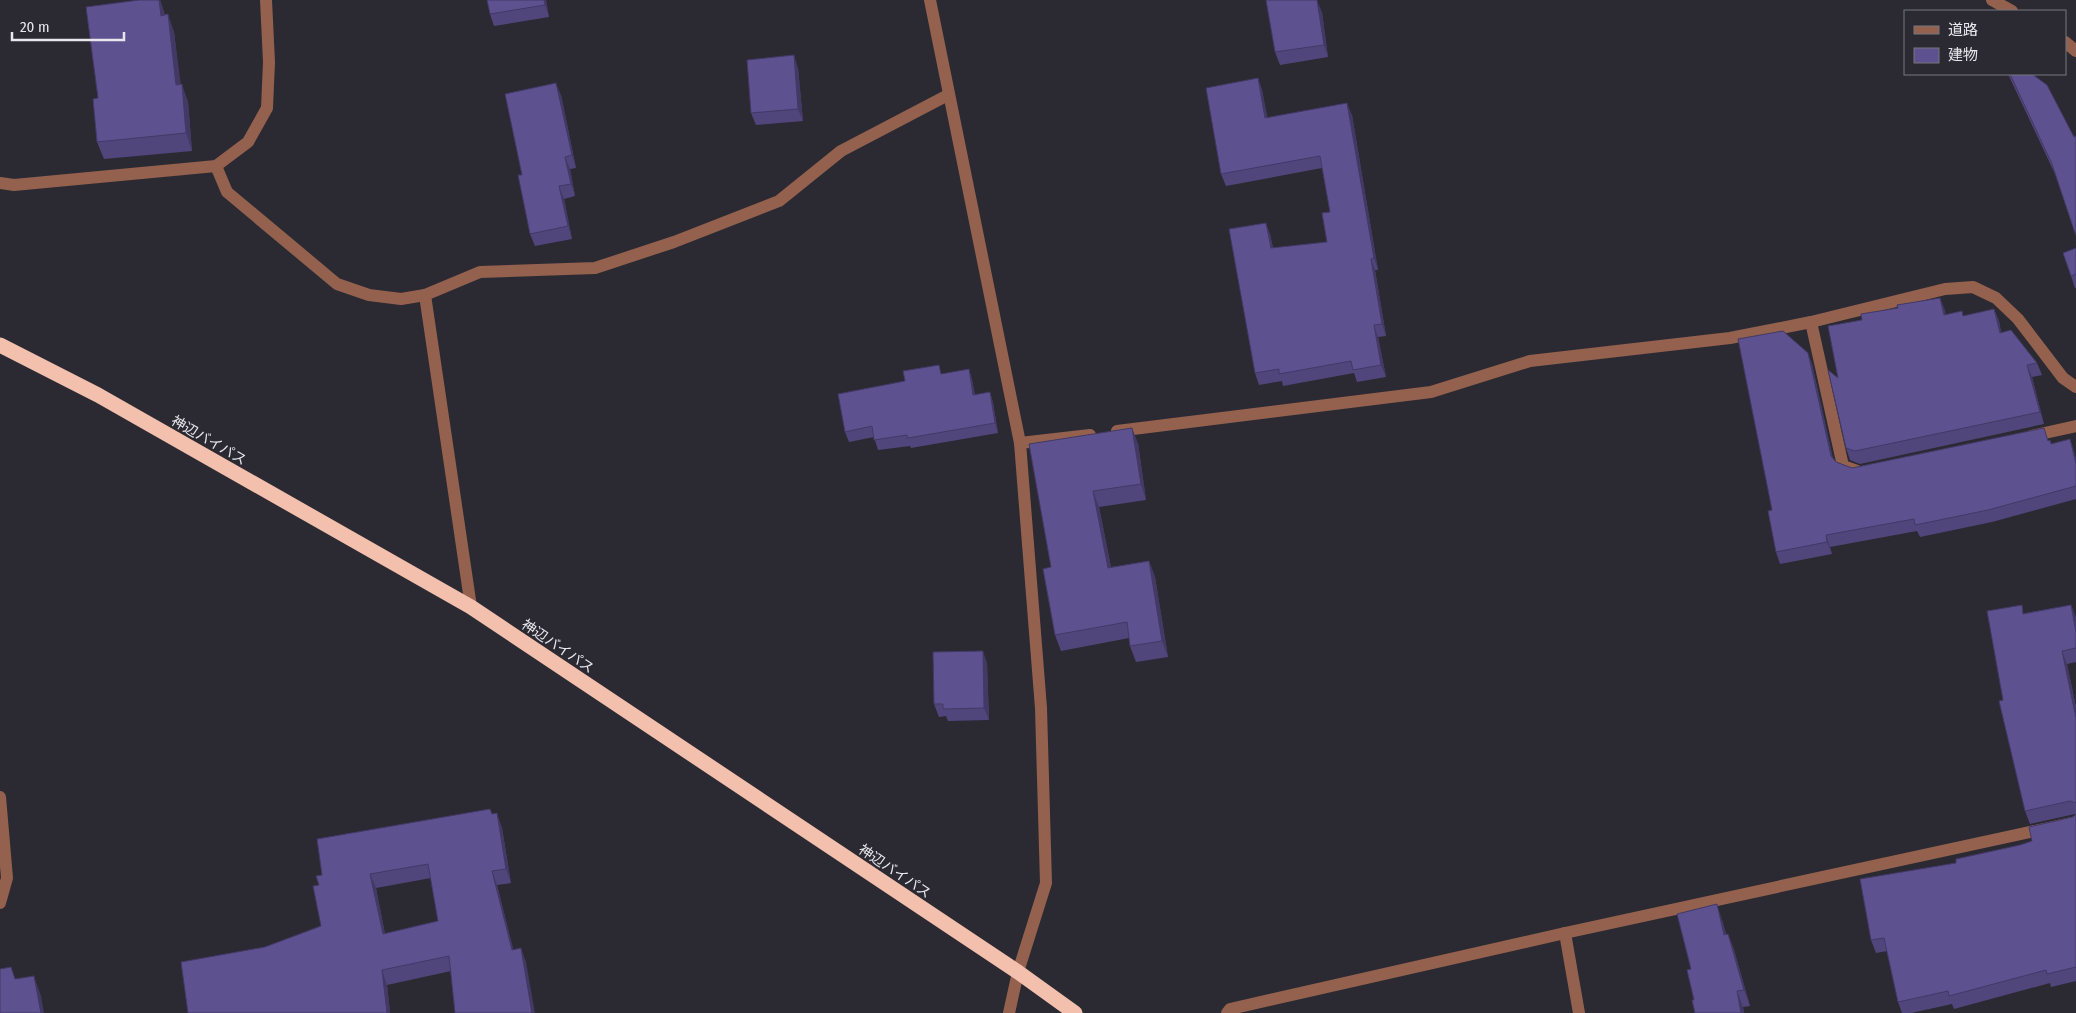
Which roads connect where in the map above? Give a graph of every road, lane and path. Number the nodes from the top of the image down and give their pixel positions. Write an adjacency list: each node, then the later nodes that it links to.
1 (266, 0): 6 (street)
2 (930, 0): 5 (street)
3 (1992, 0): 4 (street)
4 (2010, 10)
5 (948, 94): 8 (street); 14 (street)
6 (216, 166): 7 (street); 8 (street)
7 (0, 183)
8 (425, 295): 16 (street)
9 (1811, 322): 11 (street); 14 (street); 15 (street)
10 (0, 345): 16 (highway, 神辺バイパス)
11 (2076, 387)
12 (2076, 426): 13 (street)
13 (2020, 438)
14 (1020, 443): 21 (street)
15 (1869, 470)
16 (471, 607): 21 (highway, 神辺バイパス)
17 (0, 797): 19 (street)
18 (2076, 822): 20 (street)
19 (0, 903)
20 (1565, 933): 24 (street); 25 (street)
21 (1018, 972): 22 (street); 23 (highway, 神辺バイパス)
22 (1009, 1013)
23 (1075, 1013)
24 (1227, 1013)
25 (1580, 1013)

